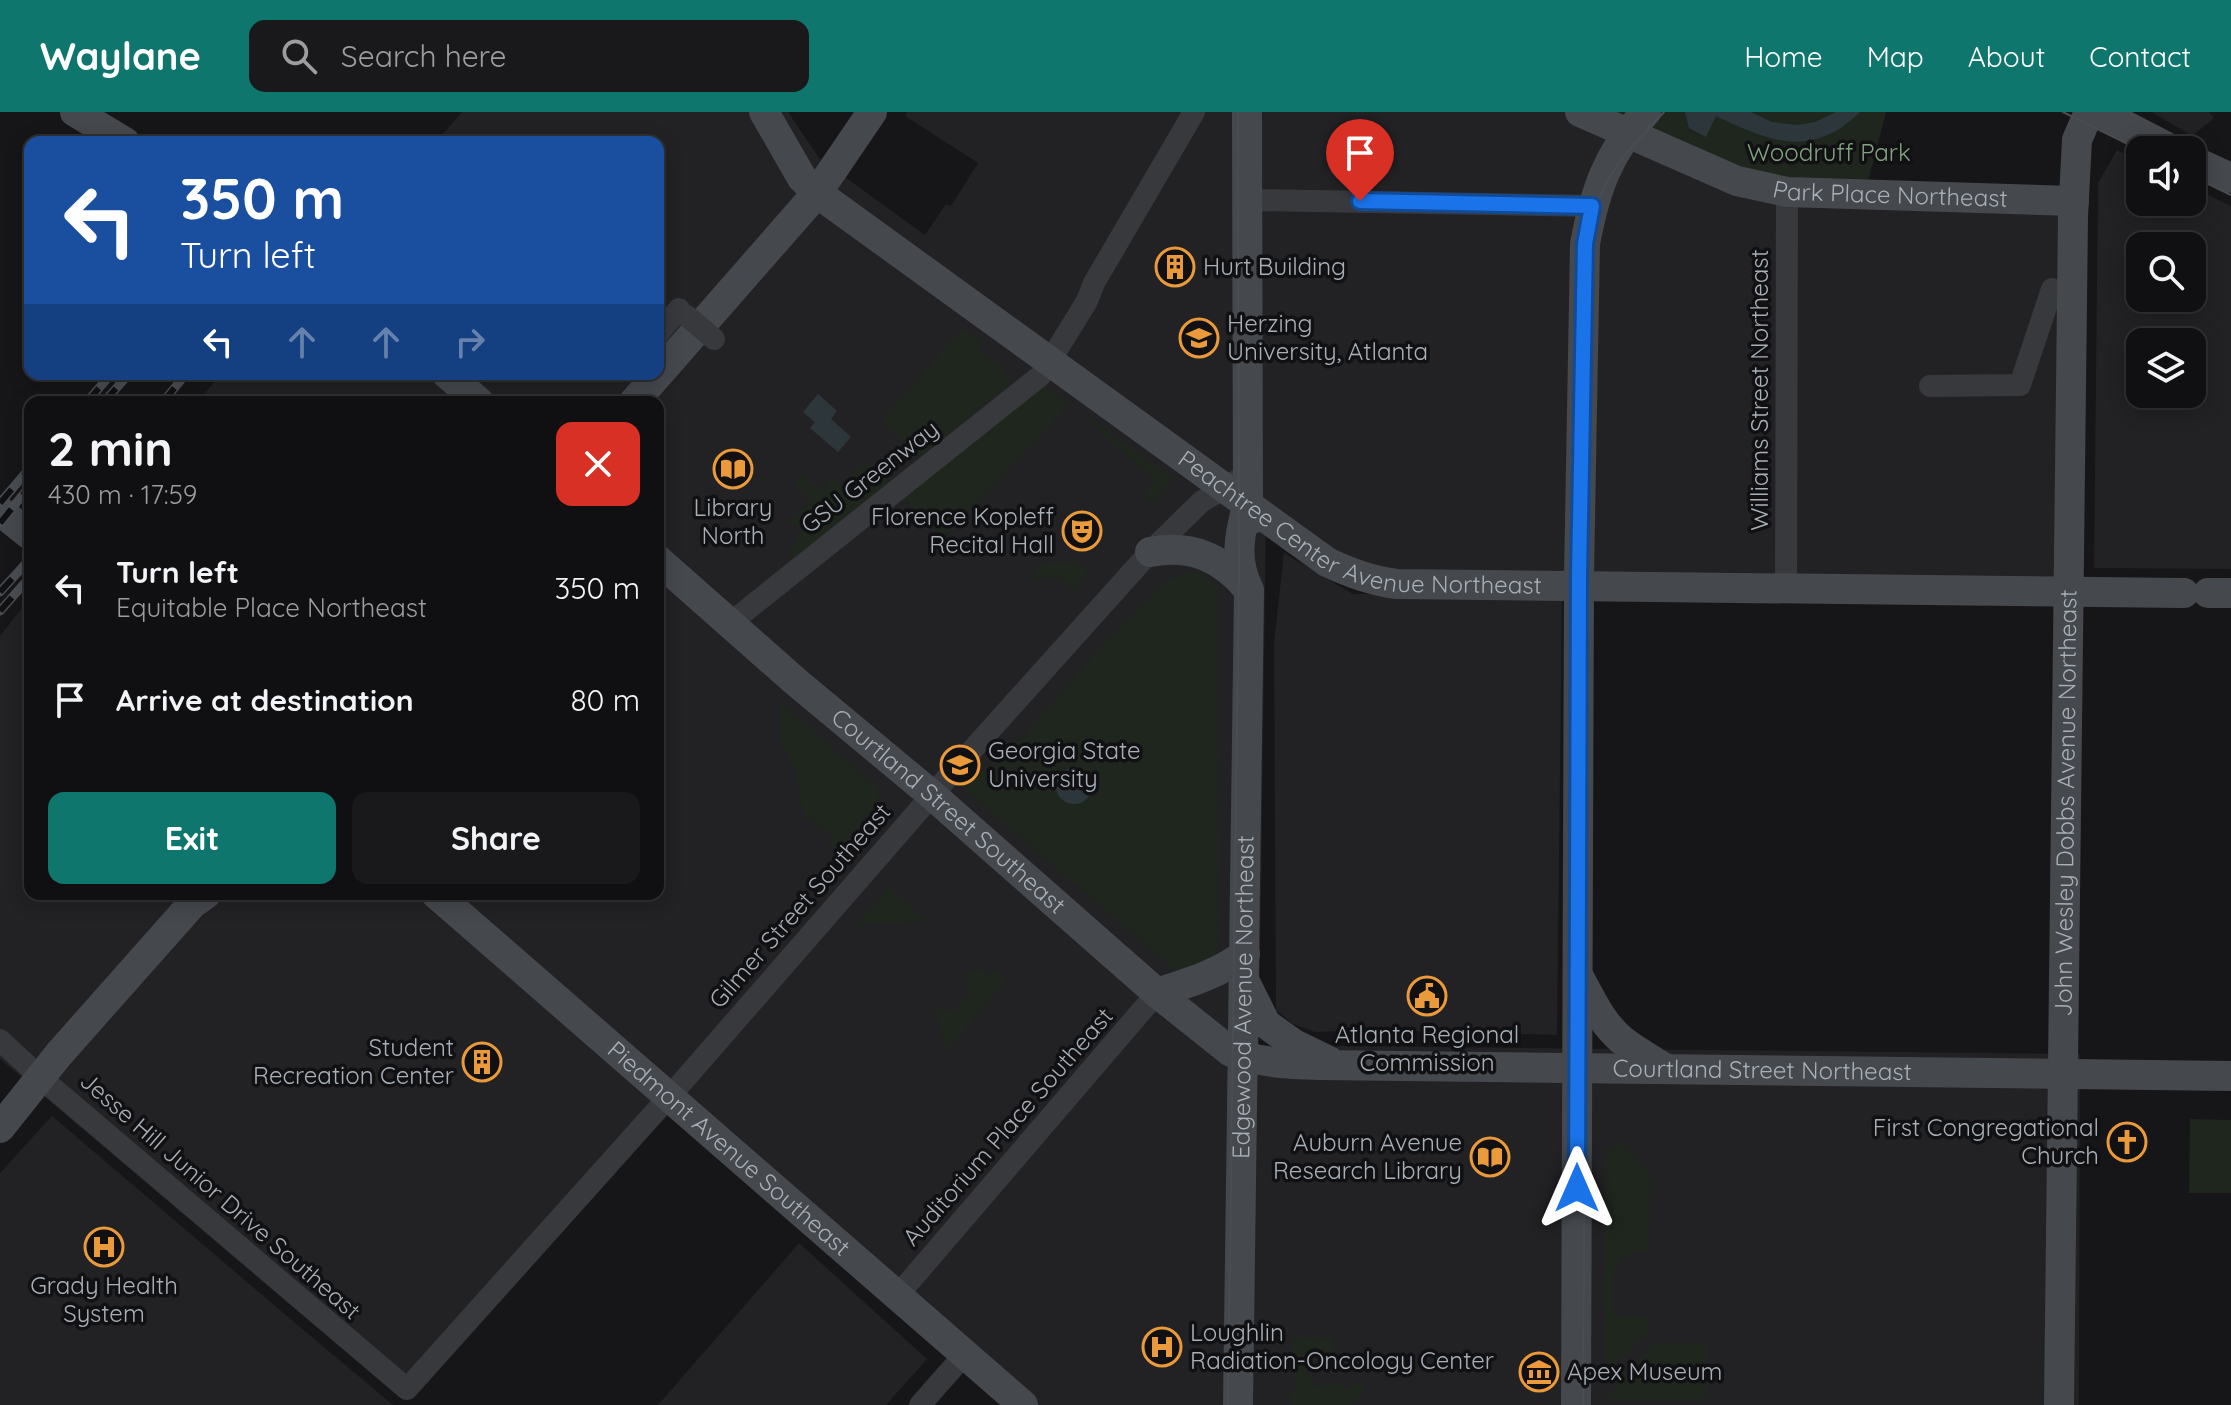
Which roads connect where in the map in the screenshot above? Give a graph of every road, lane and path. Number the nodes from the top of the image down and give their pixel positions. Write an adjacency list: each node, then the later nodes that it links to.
1 (75, 112): 10 (main road)
2 (764, 112): 15 (main road, Peachtree Center Avenue Northeast)
3 (872, 112): 15 (main road)
4 (1194, 112): 23 (street, GSU Greenway)
5 (1247, 112): 16 (main road, Edgewood Avenue Northeast)
6 (1580, 112): 9 (main road, Park Place Northeast)
7 (2089, 112): 17 (main road, John Wesley Dobbs Avenue Northeast)
8 (2099, 112): 11 (main road)
9 (1637, 122): 14 (main road, Park Place Northeast); 18 (main road)
10 (115, 136)
11 (2146, 136)
12 (2206, 166): 13 (main road)
13 (2231, 178)
14 (1787, 192): 17 (main road, Park Place Northeast); 35 (street, Williams Street Northeast)
15 (817, 193): 22 (main road); 23 (main road, Peachtree Center Avenue Northeast)
16 (1249, 200): 18 (street); 29 (main road, Edgewood Avenue Northeast)
17 (2074, 201): 37 (main road, John Wesley Dobbs Avenue Northeast)
18 (1592, 206): 34 (main road)
19 (2052, 289): 26 (street)
20 (664, 327): 21 (street, bridge)
21 (714, 339)
22 (664, 368)
23 (1045, 369): 29 (main road, Peachtree Center Avenue Northeast); 39 (street, GSU Greenway)
24 (454, 380): 27 (main road)
25 (653, 380): 28 (main road)
26 (1930, 386)
27 (472, 396)
28 (639, 396)
29 (1240, 489): 32 (street, Gilmer Street Southeast); 34 (main road, Peachtree Center Avenue Northeast); 36 (main road, Edgewood Avenue Northeast)
30 (0, 511): 31 (main road)
31 (24, 530)
32 (1150, 552): 36 (main road); 40 (street, Gilmer Street Southeast)
33 (664, 565): 40 (main road, Courtland Street Southeast)
34 (1579, 587): 35 (main road, Peachtree Center Avenue Northeast); 44 (main road)
35 (1786, 588): 37 (main road, Peachtree Center Avenue Northeast)
36 (1249, 590): 43 (main road, Edgewood Avenue Northeast)
37 (2069, 592): 38 (main road, Peachtree Center Avenue Northeast); 51 (main road, John Wesley Dobbs Avenue Northeast)
38 (2208, 593)
39 (734, 620)
40 (932, 795): 45 (main road, Courtland Street Southeast); 54 (street, Gilmer Street Southeast)
41 (195, 900): 53 (main road)
42 (443, 900): 54 (main road, Piedmont Avenue Southeast)
43 (1245, 967): 45 (main road); 47 (main road, Edgewood Avenue Northeast); 48 (main road)
44 (1578, 975): 49 (main road); 50 (main road)
45 (1157, 993): 47 (main road, Courtland Street Southeast); 56 (street, Auditorium Place Southeast)
46 (0, 1040): 53 (street, Jesse Hill Junior Drive Southeast)
47 (1244, 1057): 48 (main road, Courtland Street Northeast); 61 (main road, Edgewood Avenue Northeast)
48 (1338, 1065): 49 (main road, Courtland Street Northeast)
49 (1577, 1068): 50 (main road, Courtland Street Northeast); 62 (main road)
50 (1666, 1069): 51 (main road, Courtland Street Northeast)
51 (2063, 1074): 52 (main road, Courtland Street Northeast); 63 (main road, John Wesley Dobbs Avenue Northeast)
52 (2231, 1076)
53 (41, 1078): 55 (main road); 58 (street, Jesse Hill Junior Drive Southeast)
54 (667, 1098): 56 (main road, Piedmont Avenue Southeast); 58 (street, Gilmer Street Southeast)
55 (0, 1128)
56 (898, 1295): 57 (main road, Piedmont Avenue Southeast)
57 (965, 1354): 59 (street); 60 (main road, Piedmont Avenue Southeast)
58 (407, 1389)
59 (920, 1405)
60 (1023, 1405)
61 (1238, 1405)
62 (1576, 1405)
63 (2059, 1405)

